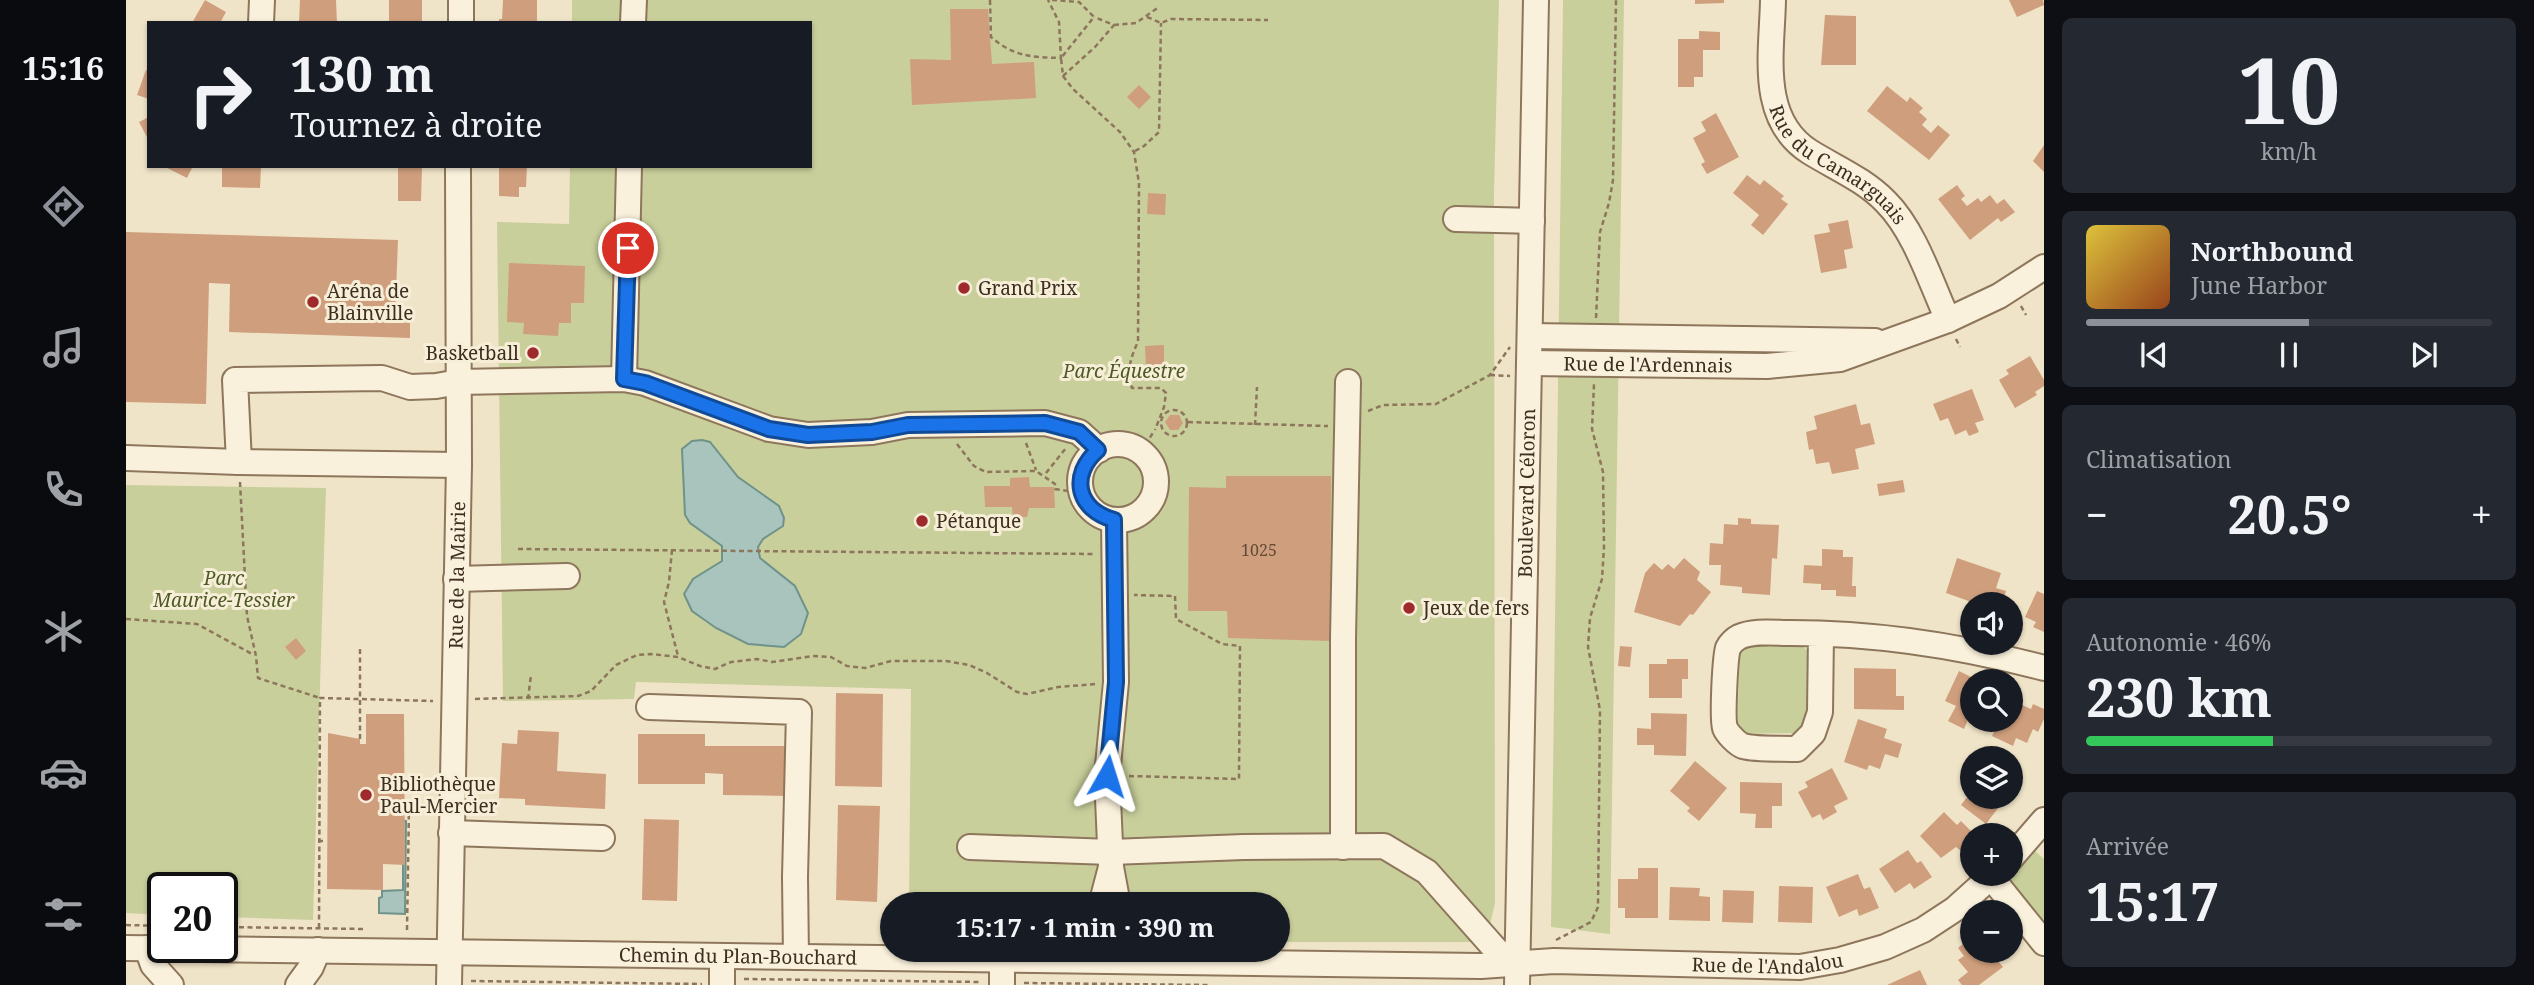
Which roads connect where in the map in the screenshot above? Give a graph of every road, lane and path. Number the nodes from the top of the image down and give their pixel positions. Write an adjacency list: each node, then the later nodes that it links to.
1 (262, 0): 14 (street)
2 (461, 0): 15 (street)
3 (634, 0): 16 (street)
4 (990, 0): 19 (path)
5 (1050, 0): 9 (path); 19 (path)
6 (1535, 0): 25 (street, Boulevard Céloron)
7 (1616, 0): 28 (path)
8 (1773, 0): 27 (street, Rue du Camarguais)
9 (1079, 1): 11 (path)
10 (1159, 7): 12 (path)
11 (1094, 17): 18 (path); 19 (path)
12 (1147, 17): 17 (path); 18 (path)
13 (1268, 20): 17 (path)
14 (261, 21)
15 (461, 21)
16 (633, 21)
17 (1161, 23): 21 (path)
18 (1114, 25): 20 (path)
19 (1061, 58): 20 (path)
20 (1063, 76): 21 (path)
21 (1134, 152): 42 (path)
22 (458, 168): 35 (street, Rue de la Mairie)
23 (629, 168): 34 (street)
24 (1456, 219): 25 (street)
25 (1532, 221): 31 (street, Boulevard Céloron)
26 (2044, 267): 27 (street, Rue de l'Ardennais)
27 (1948, 320): 30 (street, Rue de l'Ardennais)
28 (1596, 328)
29 (1768, 340): 30 (street, Rue de l'Ardennais); 31 (street, Rue de l'Ardennais); 32 (street)
30 (1890, 341): 32 (street, Rue de l'Ardennais)
31 (1521, 355): 31 (path); 32 (street, Rue de l'Ardennais); 106 (street, Boulevard Céloron)
32 (1767, 366)
33 (1594, 378): 98 (path)
34 (624, 379): 35 (street); 40 (street)
35 (458, 382): 47 (street); 48 (street, Rue de la Mairie)
36 (1348, 382): 84 (street)
37 (1257, 387): 41 (path)
38 (1161, 423): 38 (path); 42 (path)
39 (1019, 424): 40 (street); 43 (street); 49 (path)
40 (951, 425): 49 (path)
41 (1255, 425)
42 (1155, 430): 45 (path)
43 (1079, 432): 44 (street); 50 (path)
44 (1098, 450): 45 (street); 51 (street)
45 (1141, 452): 52 (street)
46 (126, 458): 47 (street)
47 (239, 461): 48 (street); 62 (path)
48 (459, 465): 57 (street, Rue de la Mairie)
49 (1036, 471): 50 (path)
50 (1045, 475): 51 (path)
51 (1082, 493): 52 (street)
52 (1114, 520): 55 (street)
53 (518, 549): 54 (path)
54 (672, 550): 55 (path); 63 (path)
55 (1115, 555): 58 (street)
56 (567, 576): 57 (street)
57 (456, 579): 79 (street, Rue de la Mairie)
58 (1116, 595): 66 (street); 74 (path)
59 (126, 620): 62 (path)
60 (1821, 634): 60 (street); 64 (street)
61 (360, 649): 68 (path)
62 (256, 656): 67 (path)
63 (678, 656): 66 (path); 70 (path)
64 (2044, 668)
65 (530, 675): 70 (path)
66 (1116, 682): 74 (street)
67 (320, 698): 68 (path); 81 (path)
68 (360, 699): 71 (path); 73 (path)
69 (467, 699): 70 (path)
70 (528, 699)
71 (440, 701)
72 (649, 707): 102 (street)
73 (359, 739)
74 (1107, 776): 86 (street)
75 (404, 807): 76 (path)
76 (409, 807): 77 (path); 95 (path)
77 (429, 807)
78 (2041, 831): 85 (street)
79 (450, 833): 80 (street); 100 (street, Rue de la Mairie)
80 (602, 838)
81 (318, 841): 82 (path); 96 (path)
82 (326, 841)
83 (970, 847): 86 (street)
84 (1343, 847): 86 (street); 106 (street)
85 (2023, 847)
86 (1111, 859): 89 (street); 90 (street)
87 (1981, 886): 106 (street, Rue de l'Andalou)
88 (2001, 886): 97 (street, Rue de l'Andalou)
89 (1104, 892)
90 (1116, 892)
91 (126, 925): 92 (path)
92 (147, 926)
93 (238, 929): 96 (path)
94 (337, 929): 96 (path)
95 (407, 930)
96 (319, 939): 99 (street, Chemin du Plan-Bouchard); 100 (street, Chemin du Plan-Bouchard); 113 (street)
97 (2044, 943)
98 (1550, 946)
99 (137, 948): 112 (street)
100 (449, 952): 101 (street, Chemin du Plan-Bouchard); 109 (street, Rue de la Mairie)
101 (722, 956): 102 (street, Chemin du Plan-Bouchard); 108 (street)
102 (796, 957): 103 (street, Chemin du Plan-Bouchard)
103 (880, 958)
104 (1002, 962): 111 (street)
105 (1175, 962): 107 (street, Chemin du Plan-Bouchard)
106 (1518, 974): 107 (street, Chemin du Plan-Bouchard)
107 (1317, 975)
108 (720, 982): 110 (path, Chemin du Plan-Bouchard); 111 (path, Chemin du Plan-Bouchard)
109 (460, 983): 110 (path, Chemin du Plan-Bouchard)
110 (503, 983)
111 (1003, 983): 114 (path, Chemin du Plan-Bouchard)
112 (171, 985)
113 (298, 985)
114 (1211, 985)

